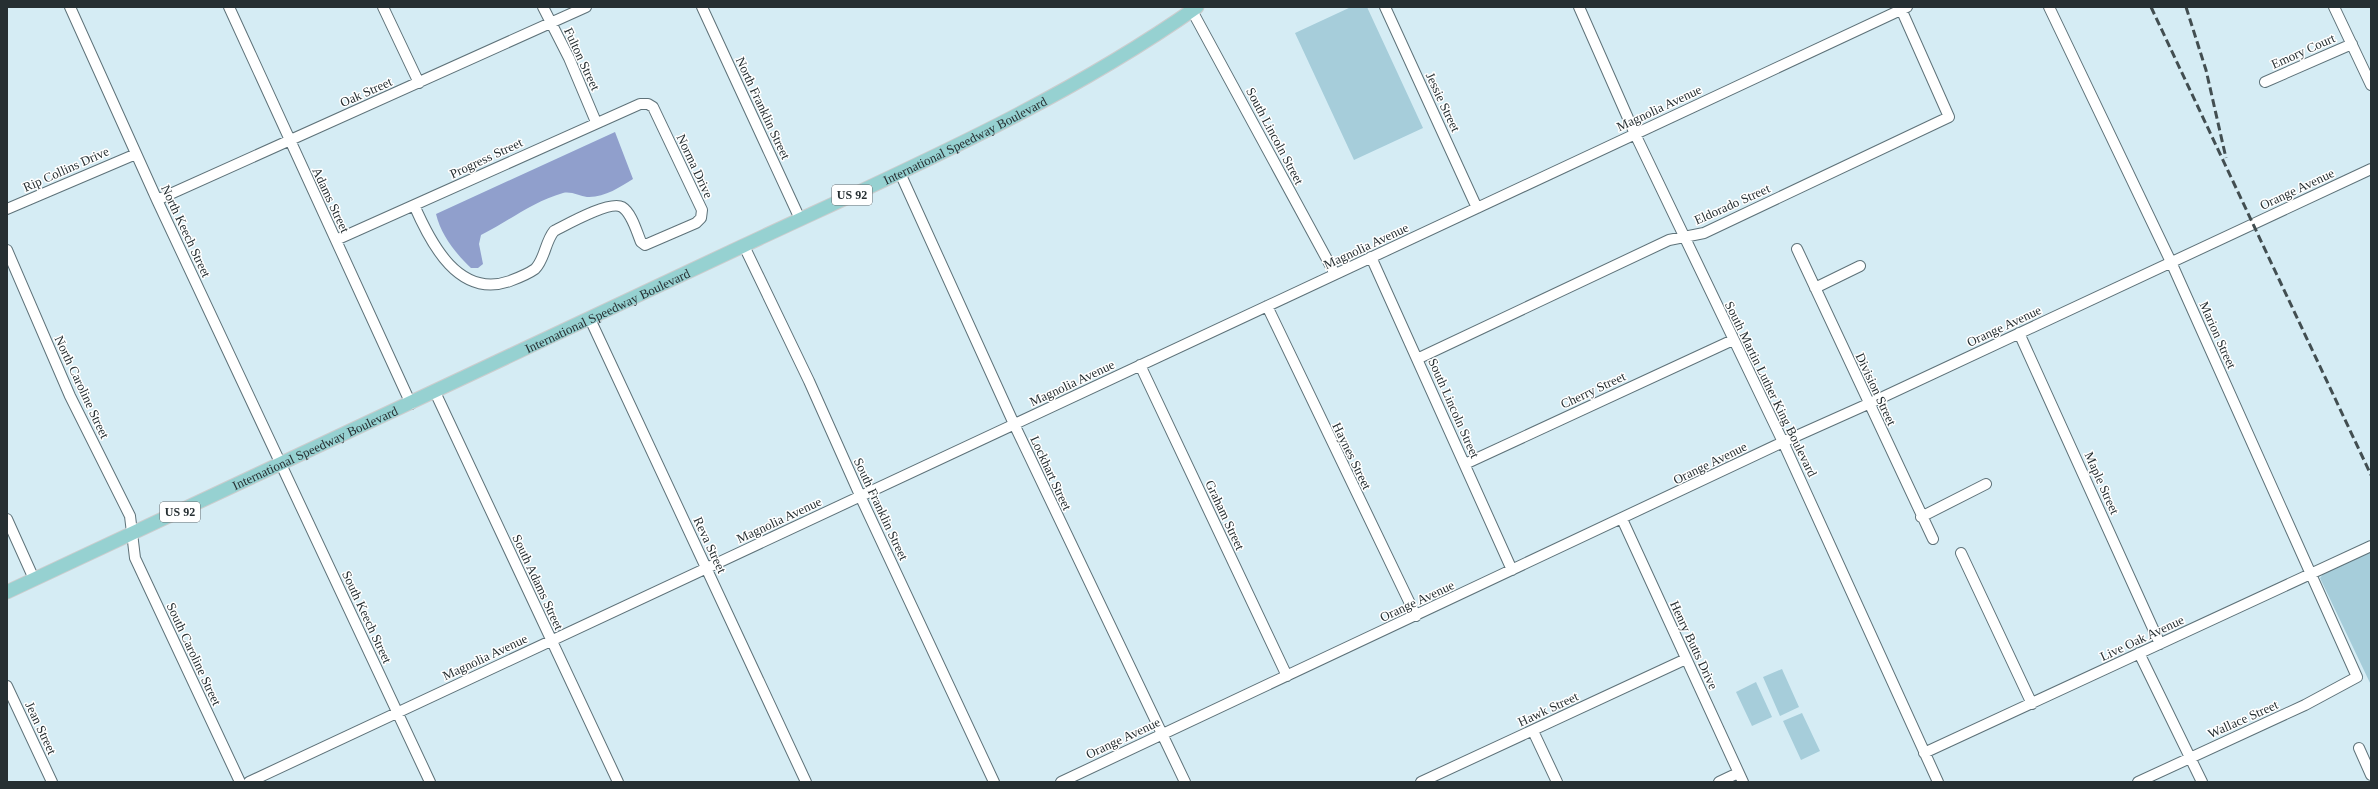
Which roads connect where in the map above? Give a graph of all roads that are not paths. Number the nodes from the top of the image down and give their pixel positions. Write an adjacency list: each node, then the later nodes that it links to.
1 (70, 7): 22 (street, North Keech Street)
2 (229, 7): 21 (street, Adams Street)
3 (383, 7): 16 (street)
4 (543, 7): 13 (street, Fulton Street)
5 (586, 7): 13 (street, Oak Street)
6 (702, 7): 29 (street, North Franklin Street)
7 (1385, 7): 27 (street, Jessie Street)
8 (1579, 7): 20 (street, South Martin Luther King Boulevard)
9 (2049, 7): 36 (street, Marion Street)
10 (2334, 7): 14 (street)
11 (1193, 8): 24 (main road, International Speedway Boulevard / US 92); 38 (street, South Lincoln Street)
12 (1904, 8): 20 (street, Magnolia Avenue); 30 (street, Eldorado Street)
13 (550, 23): 16 (street, Oak Street); 19 (street, Fulton Street)
14 (2352, 44): 15 (street, Emory Court); 17 (street)
15 (2265, 82)
16 (419, 83): 21 (street, Oak Street)
17 (2371, 85)
18 (648, 104): 19 (street, Progress Street); 26 (street, Norma Drive)
19 (596, 122): 26 (street, Progress Street)
20 (1635, 134): 27 (street, Magnolia Avenue); 30 (street, South Martin Luther King Boulevard)
21 (289, 140): 25 (street, Oak Street); 31 (street, Adams Street)
22 (136, 154): 25 (street, North Keech Street); 28 (street, Rip Collins Drive)
23 (2371, 169): 36 (street, Orange Avenue)
24 (900, 173): 29 (main road, International Speedway Boulevard / US 92); 49 (street, Lockhart Street)
25 (157, 200): 51 (street, North Keech Street)
26 (414, 205): 31 (street, Progress Street)
27 (1477, 208): 35 (street, Magnolia Avenue)
28 (7, 209)
29 (800, 220): 32 (main road, International Speedway Boulevard / US 92)
30 (1684, 237): 43 (street, South Martin Luther King Boulevard); 44 (street, Eldorado Street)
31 (336, 240): 47 (street, Adams Street)
32 (744, 246): 41 (main road, International Speedway Boulevard / US 92); 54 (street, South Franklin Street)
33 (1797, 249): 39 (street, Division Street)
34 (7, 250): 58 (street, North Caroline Street)
35 (1371, 257): 38 (street, Magnolia Avenue); 44 (street, South Lincoln Street)
36 (2171, 262): 42 (street, Orange Avenue); 64 (street, Marion Street)
37 (1860, 266): 39 (street)
38 (1336, 274): 40 (street, Magnolia Avenue)
39 (1815, 288): 48 (street, Division Street)
40 (1267, 306): 45 (street, Magnolia Avenue); 67 (street, Haynes Street)
41 (590, 319): 46 (main road, International Speedway Boulevard / US 92); 62 (street, Reva Street)
42 (2020, 333): 48 (street, Orange Avenue); 69 (street, Maple Street)
43 (1732, 340): 50 (street, South Martin Luther King Boulevard); 52 (street, Cherry Street)
44 (1417, 359): 52 (street, South Lincoln Street)
45 (1140, 365): 49 (street, Magnolia Avenue); 72 (street, Graham Street)
46 (435, 392): 47 (main road, International Speedway Boulevard / US 92); 68 (street, South Adams Street)
47 (411, 404): 51 (main road, International Speedway Boulevard / US 92)
48 (1868, 404): 50 (street, Orange Avenue); 55 (street, Division Street)
49 (1014, 424): 54 (street, Magnolia Avenue); 78 (street, Lockhart Street)
50 (1783, 442): 57 (street, Orange Avenue); 80 (street, South Martin Luther King Boulevard)
51 (280, 464): 58 (main road, International Speedway Boulevard / US 92); 76 (street, South Keech Street)
52 (1465, 464): 63 (street, South Lincoln Street)
53 (1986, 484): 55 (street)
54 (860, 496): 62 (street, Magnolia Avenue); 91 (street, South Franklin Street)
55 (1922, 517): 59 (street, Division Street)
56 (7, 519): 65 (street)
57 (1622, 519): 63 (street, Orange Avenue); 71 (street, Henry Butts Drive)
58 (132, 534): 65 (main road, International Speedway Boulevard / US 92); 86 (street, South Caroline Street)
59 (1932, 539)
60 (2371, 546): 64 (street, Live Oak Avenue)
61 (1961, 553): 75 (street)
62 (706, 569): 68 (street, Magnolia Avenue); 90 (street, Reva Street)
63 (1512, 570): 67 (street, Orange Avenue)
64 (2312, 574): 69 (street, Live Oak Avenue); 73 (street, Marion Street)
65 (34, 579): 66 (main road, International Speedway Boulevard / US 92)
66 (7, 592)
67 (1416, 616): 72 (street, Orange Avenue)
68 (552, 640): 76 (street, Magnolia Avenue); 89 (street, South Adams Street)
69 (2160, 644): 70 (street, Live Oak Avenue)
70 (2139, 653): 75 (street, Live Oak Avenue); 81 (street)
71 (1686, 659): 77 (street, Hawk Street); 83 (street, Henry Butts Drive)
72 (1287, 676): 78 (street, Orange Avenue)
73 (2357, 677): 81 (street, Wallace Street)
74 (7, 686): 85 (street, Jean Street)
75 (2032, 704): 80 (street, Live Oak Avenue)
76 (398, 712): 87 (street, Magnolia Avenue); 88 (street, South Keech Street)
77 (1534, 731): 84 (street, Hawk Street); 95 (street)
78 (1162, 735): 92 (street, Orange Avenue); 93 (street, Lockhart Street)
79 (2359, 748): 82 (street)
80 (1924, 754): 97 (street, South Martin Luther King Boulevard)
81 (2191, 757): 98 (street, Wallace Street); 99 (street)
82 (2371, 775)
83 (1741, 777): 96 (street)
84 (1437, 779): 94 (street, Hawk Street)
85 (52, 782)
86 (240, 782)
87 (249, 782)
88 (430, 782)
89 (618, 782)
90 (806, 782)
91 (994, 782)
92 (1061, 782)
93 (1185, 782)
94 (1421, 782)
95 (1557, 782)
96 (1719, 782)
97 (1938, 782)
98 (2138, 782)
99 (2202, 782)

